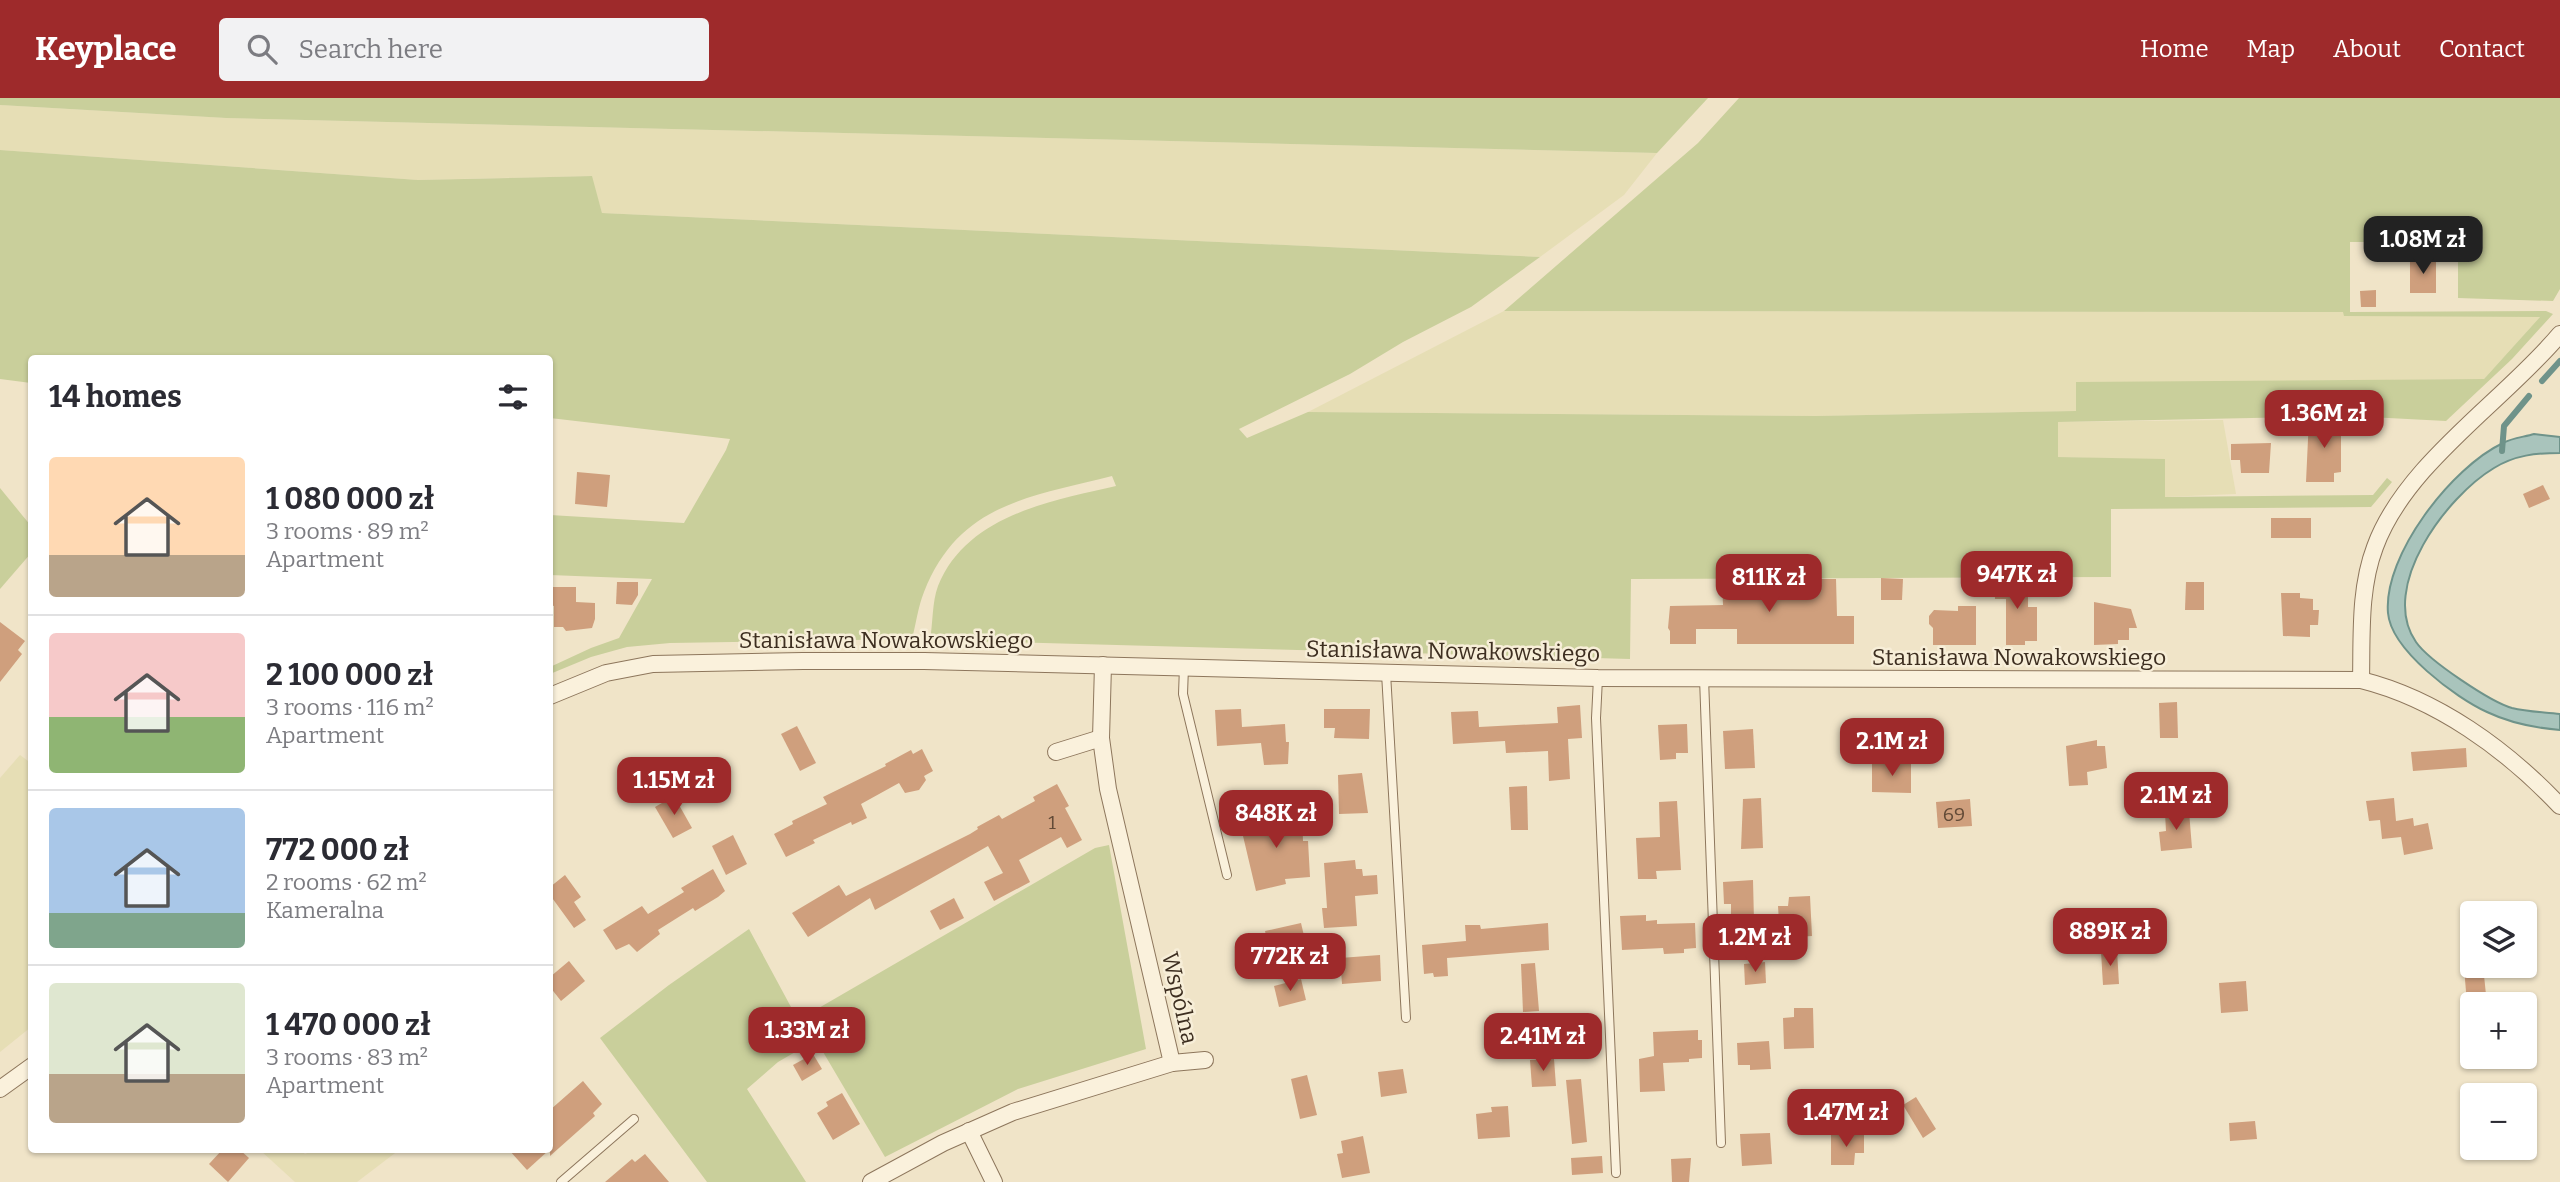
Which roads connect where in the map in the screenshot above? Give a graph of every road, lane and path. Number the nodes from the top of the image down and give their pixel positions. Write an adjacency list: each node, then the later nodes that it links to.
1 (2560, 334): 7 (street)
2 (1103, 665): 3 (street, Stanisława Nowakowskiego); 8 (street, Stanisława Nowakowskiego); 9 (street, Wspólna)
3 (1184, 667): 4 (street, Stanisława Nowakowskiego); 12 (lane)
4 (1386, 673): 5 (street, Stanisława Nowakowskiego); 13 (lane)
5 (1598, 678): 6 (street, Stanisława Nowakowskiego); 21 (lane)
6 (1704, 678): 7 (street, Stanisława Nowakowskiego); 20 (lane)
7 (2361, 680): 11 (street, Stanisława Nowakowskiego)
8 (553, 695)
9 (1101, 738): 10 (street); 15 (street, Wspólna)
10 (1056, 752)
11 (2560, 806)
12 (1227, 876)
13 (1406, 1018)
14 (1205, 1060): 15 (street)
15 (1172, 1063): 19 (street, Wspólna)
16 (28, 1069): 17 (street)
17 (0, 1088)
18 (634, 1119): 22 (lane)
19 (969, 1131): 23 (street, Wspólna); 24 (street)
20 (1721, 1143)
21 (1616, 1173)
22 (561, 1182)
23 (871, 1182)
24 (994, 1182)

